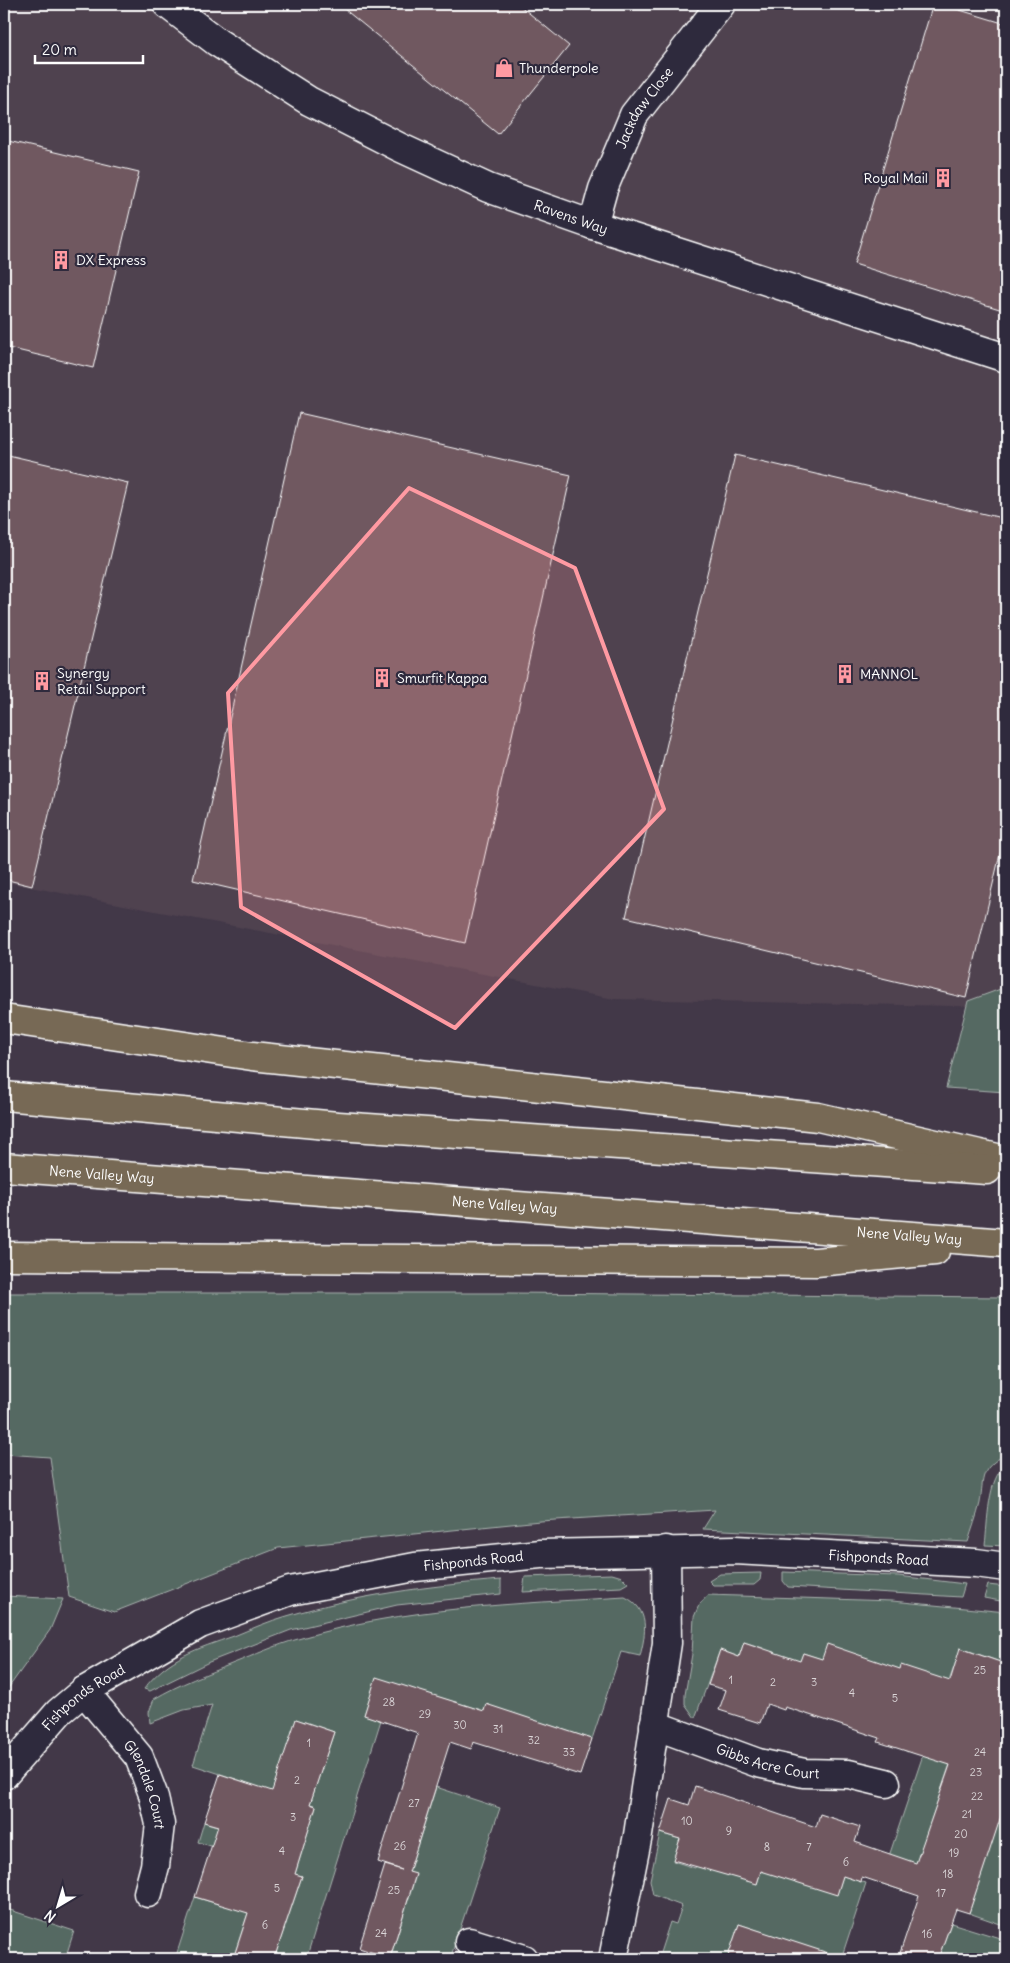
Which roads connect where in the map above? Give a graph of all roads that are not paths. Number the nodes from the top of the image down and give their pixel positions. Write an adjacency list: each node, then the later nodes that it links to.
1 (167, 4): 3 (street, Ravens Way)
2 (721, 4): 3 (street, Jackdaw Close)
3 (593, 225): 4 (street, Ravens Way)
4 (1006, 358)
5 (4, 1019): 7 (highway)
6 (4, 1096): 9 (highway)
7 (1006, 1160)
8 (4, 1167): 10 (highway, Nene Valley Way)
9 (1006, 1171)
10 (1006, 1244): 11 (highway)
11 (4, 1256)
12 (666, 1550): 13 (street, Fishponds Road); 14 (street, Fishponds Road); 15 (street)
13 (1006, 1567)
14 (84, 1691): 16 (street, Fishponds Road); 18 (street, Glendale Court)
15 (654, 1725): 17 (street, Gibbs Acre Court); 21 (street)
16 (4, 1775)
17 (886, 1783)
18 (148, 1893)
19 (469, 1942): 20 (street)
20 (524, 1959)
21 (613, 1959)

